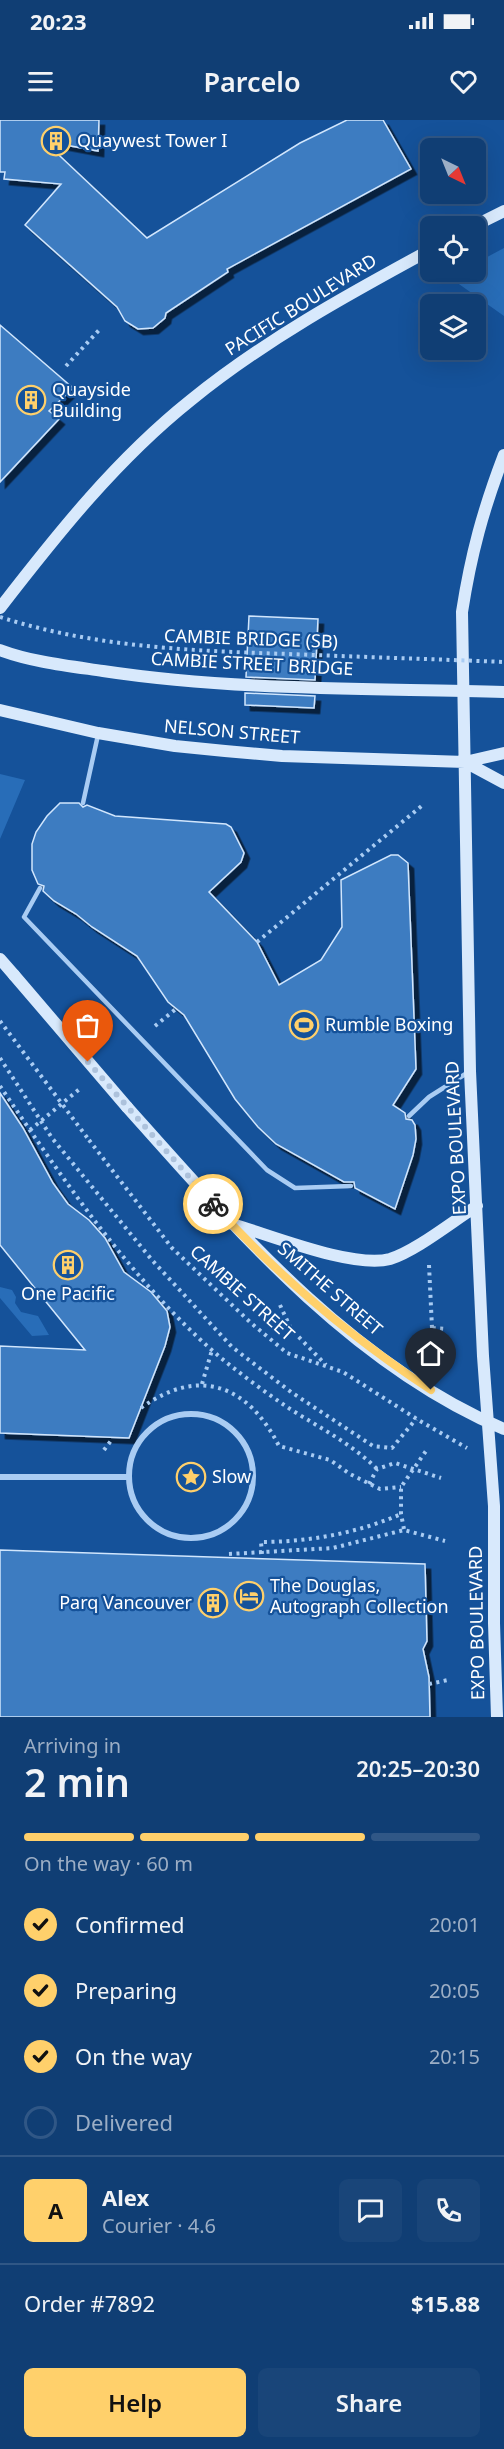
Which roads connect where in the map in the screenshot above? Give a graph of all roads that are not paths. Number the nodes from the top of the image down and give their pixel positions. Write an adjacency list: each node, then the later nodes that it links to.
1 (504, 211): 2 (main road)
2 (486, 220)
3 (420, 256): 5 (main road, PACIFIC BOULEVARD)
4 (504, 455): 11 (main road, EXPO BOULEVARD)
5 (0, 608)
6 (0, 651): 7 (main road, CAMBIE STREET BRIDGE, bridge)
7 (504, 692)
8 (0, 710): 9 (main road, NELSON STREET)
9 (98, 733): 11 (main road, NELSON STREET); 13 (lane)
10 (504, 753): 11 (main road, NELSON STREET)
11 (465, 762): 12 (main road, NELSON STREET); 16 (main road, EXPO BOULEVARD)
12 (504, 783)
13 (83, 803)
14 (40, 888): 18 (lane)
15 (0, 959): 20 (main road, SMITHE STREET, bridge)
16 (470, 1071): 17 (lane); 19 (main road, EXPO BOULEVARD)
17 (409, 1116)
18 (351, 1186)
19 (477, 1206): 20 (main road); 21 (main road, EXPO BOULEVARD)
20 (231, 1224): 21 (main road, SMITHE STREET)
21 (488, 1422): 22 (main road, SMITHE STREET); 25 (main road, EXPO BOULEVARD)
22 (504, 1429)
23 (0, 1477): 24 (street)
24 (128, 1477): 24 (street)
25 (497, 1717)

